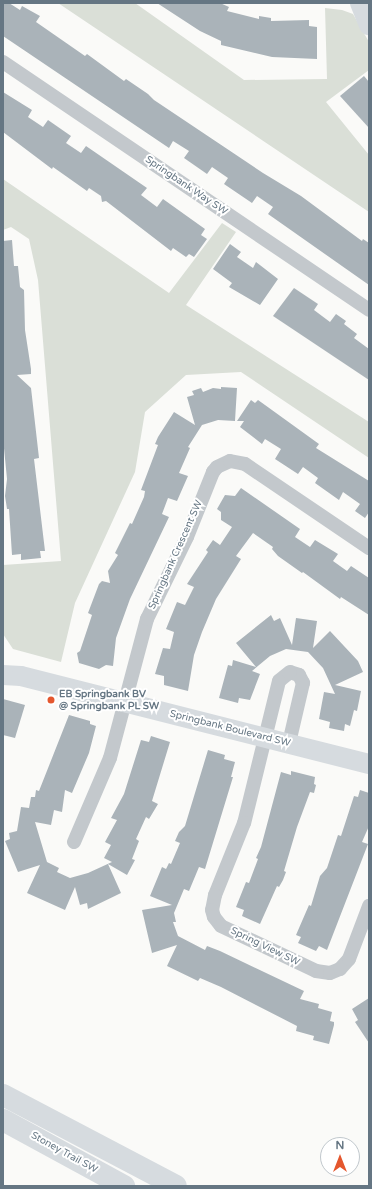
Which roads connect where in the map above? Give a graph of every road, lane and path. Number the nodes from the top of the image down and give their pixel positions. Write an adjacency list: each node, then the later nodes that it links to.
1 (360, 3): 2 (street)
2 (369, 25)
3 (3, 62): 4 (street, Springbank Way SW)
4 (369, 310)
5 (369, 548): 8 (street, Springbank Crescent SW)
6 (3, 665): 7 (street, Springbank Boulevard SW)
7 (12, 676): 8 (street, Springbank Boulevard SW)
8 (125, 702): 9 (street, Springbank Boulevard SW); 12 (street, Springbank Crescent SW)
9 (266, 738): 10 (street, Springbank Boulevard SW); 10 (street, Spring View SW); 13 (street, Spring View SW)
10 (288, 744): 11 (street, Springbank Boulevard SW)
11 (369, 764)
12 (74, 842)
13 (369, 906)
14 (3, 1095): 17 (highway)
15 (3, 1120): 16 (highway, Stoney Trail SW)
16 (124, 1186)
17 (176, 1186)

